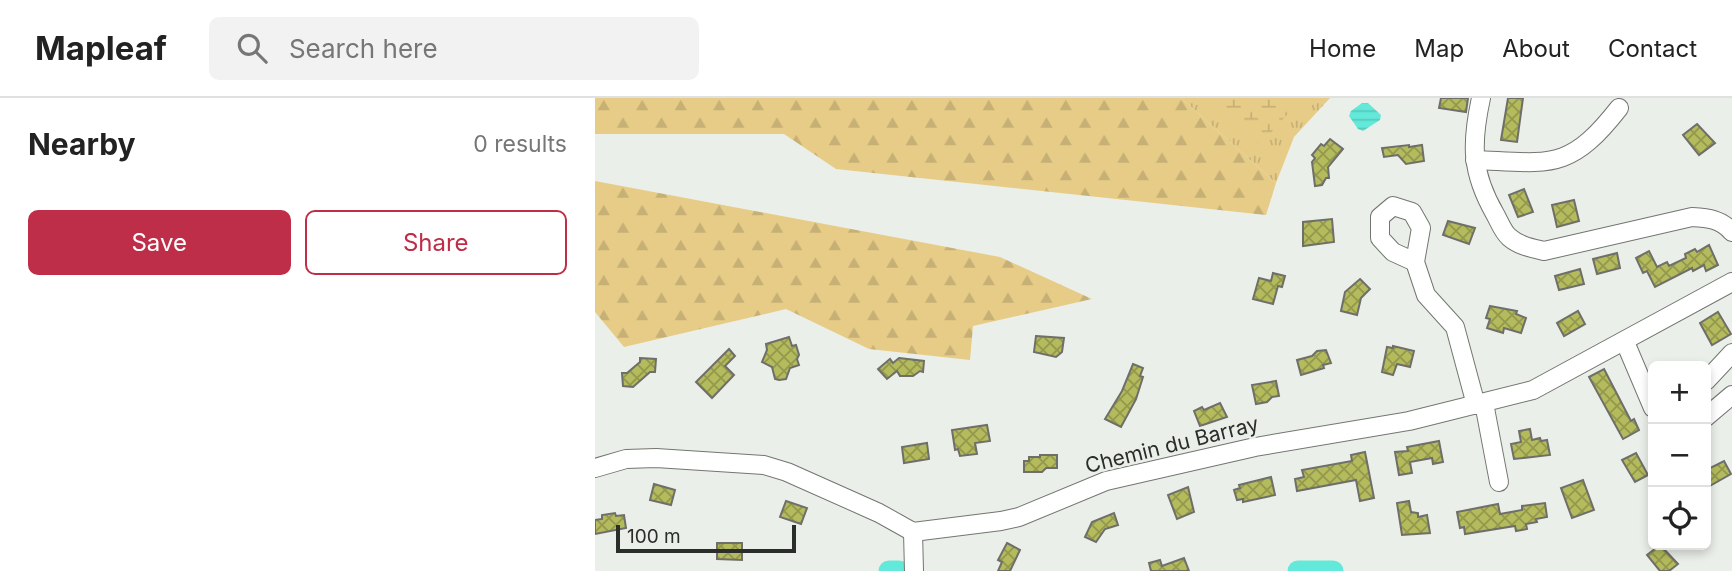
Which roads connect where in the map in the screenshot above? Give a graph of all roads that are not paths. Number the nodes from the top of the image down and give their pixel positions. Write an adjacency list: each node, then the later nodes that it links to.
1 (1481, 98): 3 (street)
2 (1619, 108): 3 (street)
3 (1475, 160): 4 (street)
4 (1732, 232)
5 (1415, 262): 12 (street)
6 (1732, 282): 7 (street, Chemin du Barray)
7 (1625, 342): 11 (street); 12 (street, Chemin du Barray)
8 (1732, 354): 9 (street)
9 (1711, 376)
10 (1732, 395): 13 (street)
11 (1648, 396)
12 (1480, 404): 15 (street); 16 (street, Chemin du Barray)
13 (1711, 413)
14 (595, 468): 16 (street)
15 (1499, 482)
16 (913, 532): 17 (street)
17 (914, 568)

